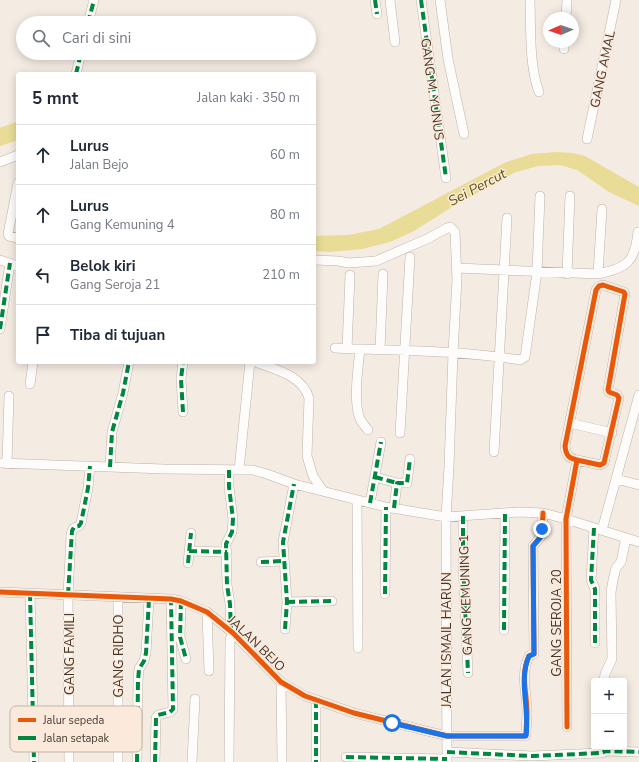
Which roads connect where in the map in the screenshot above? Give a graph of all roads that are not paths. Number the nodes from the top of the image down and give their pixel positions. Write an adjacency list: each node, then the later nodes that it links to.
1 (94, 0): 11 (street)
2 (375, 0): 10 (street)
3 (390, 0): 12 (street)
4 (420, 0): 20 (street, GANG M. YUNUS)
5 (440, 0): 16 (street)
6 (530, 0): 15 (street)
7 (567, 0): 9 (street)
8 (616, 0): 17 (street, GANG AMAL)
9 (566, 12)
10 (377, 14)
11 (90, 16)
12 (395, 42)
13 (79, 60): 14 (street)
14 (76, 72)
15 (539, 92)
16 (464, 134)
17 (587, 139)
18 (16, 155): 19 (street)
19 (0, 162)
20 (446, 178)
21 (16, 193): 27 (street)
22 (540, 196): 34 (street)
23 (570, 196): 36 (street)
24 (602, 209): 37 (street)
25 (507, 218): 33 (street)
26 (638, 232): 37 (street)
27 (16, 238)
28 (410, 257): 44 (street)
29 (0, 260): 31 (street)
30 (316, 260): 32 (street, JALAN ISMAIL HARUN)
31 (14, 265): 39 (street)
32 (458, 268): 33 (street); 45 (street, JALAN ISMAIL HARUN)
33 (504, 269): 34 (street); 46 (street)
34 (537, 272): 36 (street); 46 (street)
35 (384, 274): 43 (street)
36 (567, 274): 37 (street)
37 (598, 274)
38 (350, 275): 41 (street)
39 (0, 329)
40 (335, 348): 41 (street)
41 (347, 348): 42 (street)
42 (360, 349): 43 (street); 57 (street)
43 (380, 350): 44 (street)
44 (406, 351): 45 (street); 58 (street)
45 (453, 353): 46 (street); 81 (street, JALAN ISMAIL HARUN)
46 (499, 357): 61 (street)
47 (33, 364): 52 (street)
48 (128, 364): 66 (street)
49 (183, 364): 55 (street)
50 (250, 364): 68 (street)
51 (261, 364): 74 (street)
52 (30, 384)
53 (639, 395): 70 (street)
54 (9, 396): 64 (street)
55 (183, 412)
56 (570, 423): 59 (street); 59 (street); 63 (street)
57 (368, 430)
58 (400, 433)
59 (612, 433): 63 (street)
60 (381, 442): 69 (street)
61 (494, 452)
62 (410, 459): 71 (street)
63 (577, 460): 82 (street, GANG SEROJA 20)
64 (4, 464): 65 (street)
65 (90, 466): 66 (street); 94 (street, GANG FAMILI)
66 (110, 467): 67 (street)
67 (229, 470): 68 (street); 88 (street)
68 (239, 470): 72 (street)
69 (375, 477): 71 (street); 76 (street)
70 (616, 479): 73 (street); 83 (street)
71 (397, 483): 77 (street)
72 (294, 484): 74 (street); 89 (street)
73 (639, 486)
74 (323, 490): 75 (street)
75 (357, 500): 76 (street); 106 (street)
76 (370, 503): 77 (street)
77 (390, 508): 81 (street); 95 (street)
78 (505, 513): 79 (street); 80 (street); 103 (street)
79 (543, 513): 82 (street); 119 (street, JALAN BEJO)
80 (463, 516): 81 (street); 109 (street, GANG KEMUNING 1)
81 (446, 517): 119 (street, JALAN ISMAIL HARUN)
82 (566, 519): 83 (street); 118 (street, GANG SEROJA 20)
83 (598, 529): 85 (street); 105 (street)
84 (191, 533): 87 (street)
85 (626, 538): 86 (street); 110 (street)
86 (639, 542)
87 (189, 552): 88 (street); 91 (street)
88 (227, 552): 104 (street)
89 (284, 561): 90 (street); 100 (street)
90 (261, 562)
91 (188, 563)
92 (0, 592): 93 (street, JALAN BEJO)
93 (30, 593): 94 (street, JALAN BEJO); 114 (street)
94 (68, 594): 96 (street, JALAN BEJO); 115 (street, GANG FAMILI)
95 (385, 594)
96 (118, 598): 97 (street, JALAN BEJO); 116 (street, GANG RIDHO)
97 (149, 599): 98 (street, JALAN BEJO); 117 (street)
98 (176, 600): 101 (street, JALAN BEJO); 107 (street); 131 (street)
99 (332, 601): 100 (street)
100 (287, 602): 102 (street)
101 (207, 612): 104 (street, JALAN BEJO); 108 (street)
102 (285, 629)
103 (504, 630)
104 (232, 632): 111 (street, JALAN BEJO); 133 (street)
105 (595, 642)
106 (358, 648)
107 (186, 659)
108 (209, 671)
109 (468, 673)
110 (604, 678)
111 (282, 682): 113 (street, JALAN BEJO); 134 (street)
112 (195, 699): 132 (street)
113 (316, 700): 119 (street, JALAN BEJO); 135 (street)
114 (33, 706)
115 (69, 706)
116 (118, 706)
117 (138, 706)
118 (567, 727)
119 (447, 736): 127 (street, JALAN ISMAIL HARUN)
120 (605, 750): 127 (street)
121 (617, 750): 125 (street)
122 (34, 752): 128 (street)
123 (69, 752): 129 (street, GANG FAMILI)
124 (137, 752): 130 (street)
125 (639, 752)
126 (346, 757): 127 (street)
127 (447, 758)
128 (34, 762)
129 (69, 762)
130 (137, 762)
131 (155, 762)
132 (192, 762)
133 (229, 762)
134 (282, 762)
135 (316, 762)

